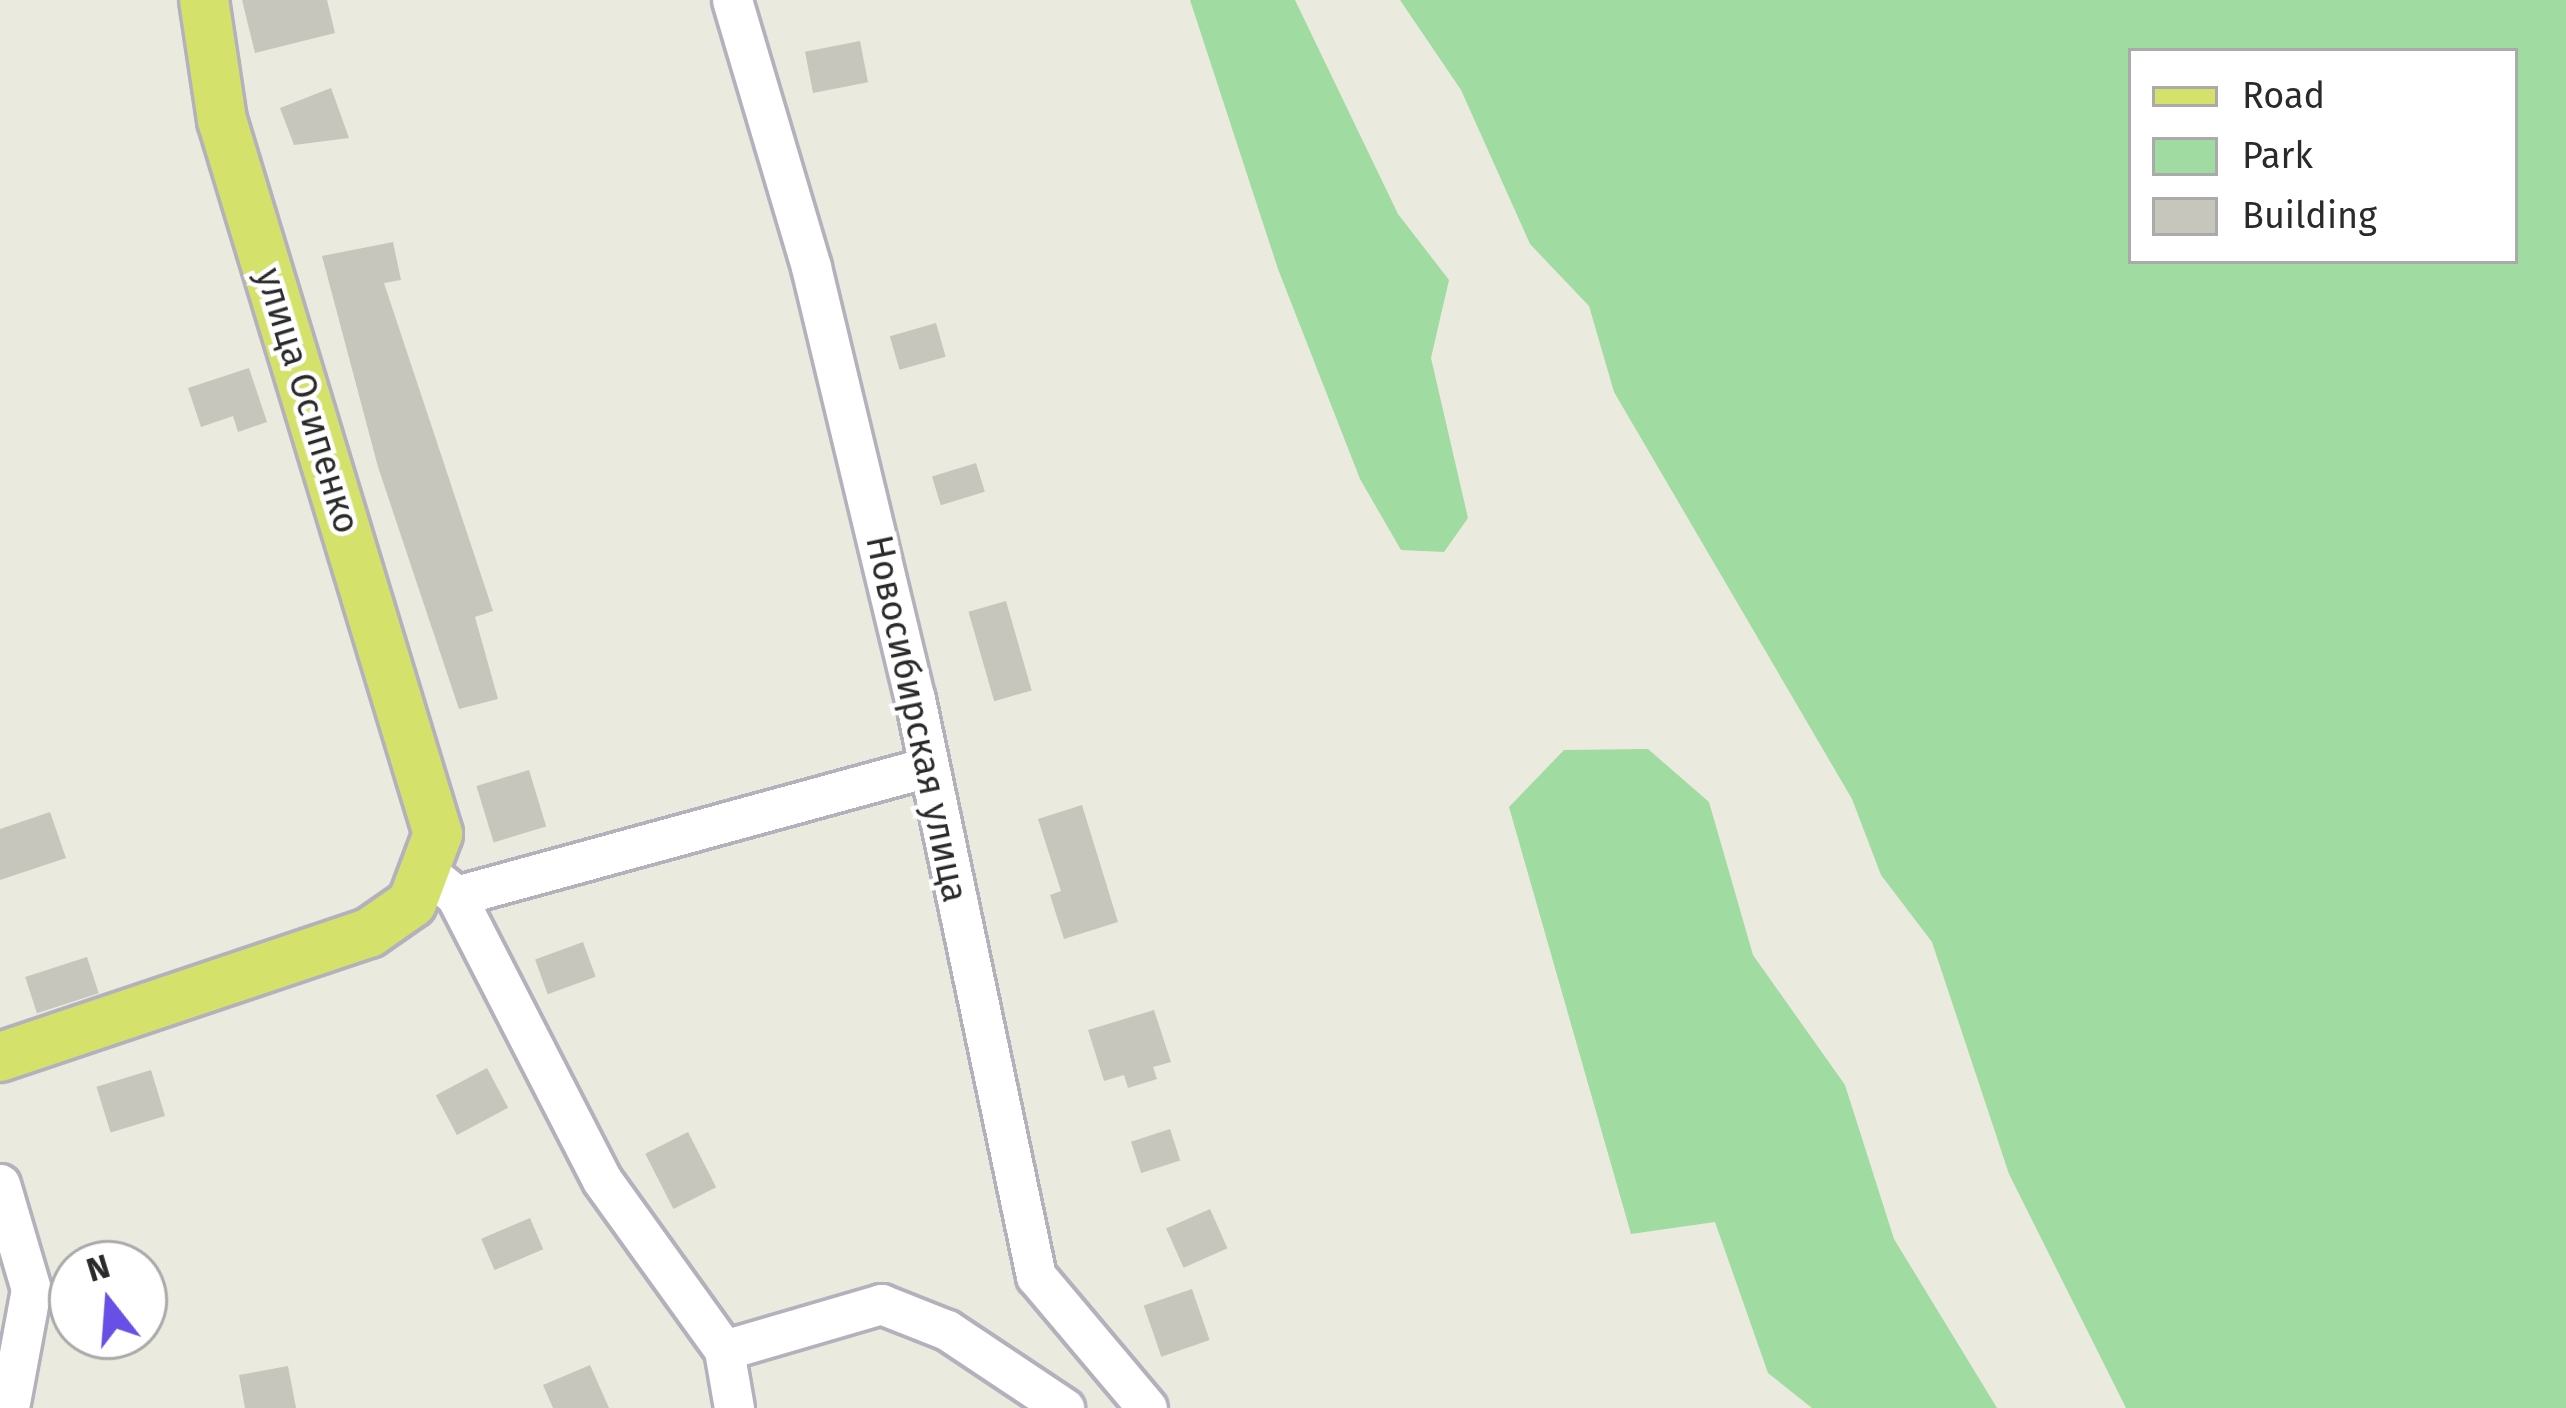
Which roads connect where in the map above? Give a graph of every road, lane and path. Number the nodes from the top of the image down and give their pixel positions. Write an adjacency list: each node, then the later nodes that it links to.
1 (204, 0): 4 (main road, улица Осипенко)
2 (732, 0): 3 (street, Новосибирская улица)
3 (929, 767): 4 (street); 11 (street, Новосибирская улица)
4 (442, 885): 5 (main road); 7 (street)
5 (0, 1058)
6 (0, 1184): 8 (street)
7 (724, 1350): 9 (street); 10 (street)
8 (9, 1408)
9 (734, 1408)
10 (1064, 1408)
11 (1147, 1408)

